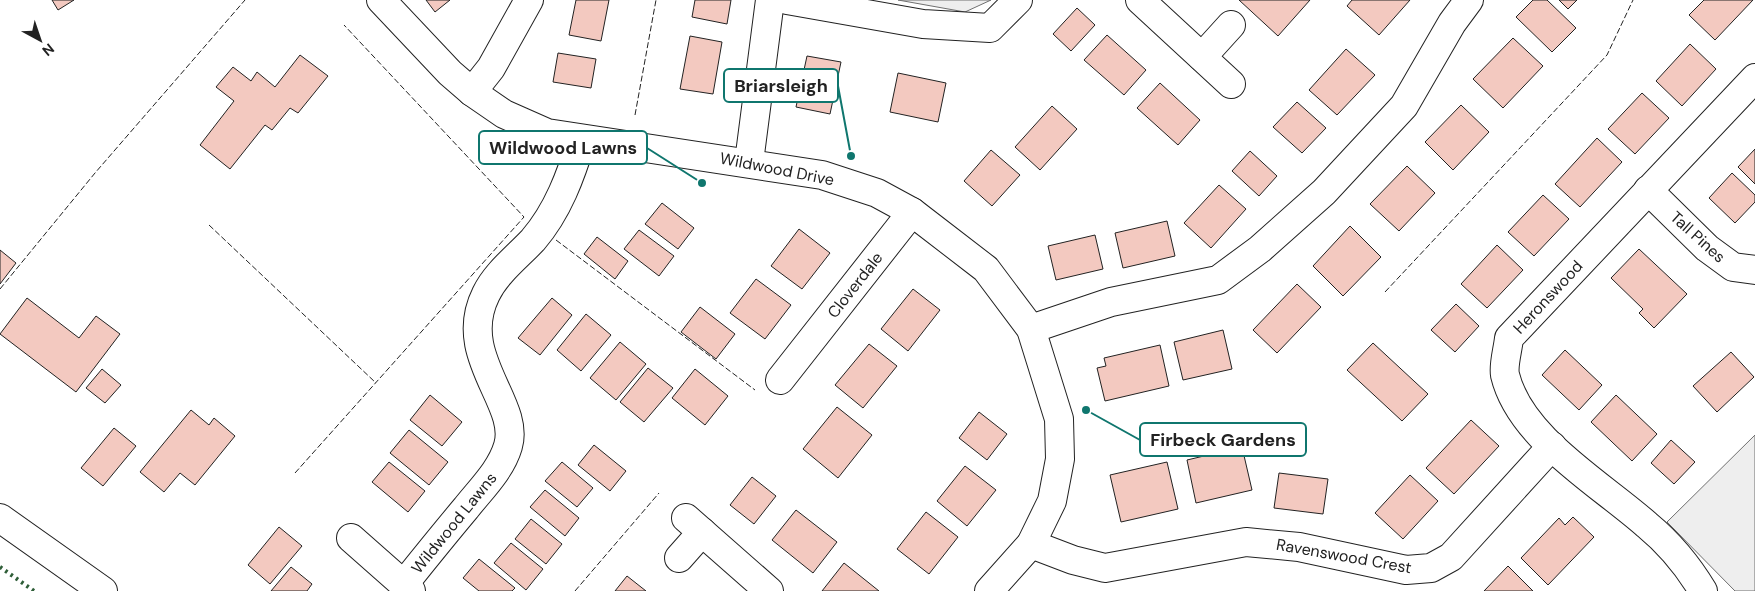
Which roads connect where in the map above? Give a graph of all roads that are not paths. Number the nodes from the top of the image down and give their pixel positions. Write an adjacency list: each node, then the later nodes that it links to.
1 (381, 0): 12 (street, Wildwood Drive)
2 (529, 0): 12 (street)
3 (770, 0): 14 (street)
4 (787, 0): 5 (street)
5 (1018, 0)
6 (1140, 0): 9 (street)
7 (1468, 0): 18 (street)
8 (1231, 25): 9 (street)
9 (1202, 56): 11 (street)
10 (1755, 78): 15 (street, Heronswood)
11 (1231, 84)
12 (472, 92): 13 (street, Wildwood Drive)
13 (582, 139): 14 (street, Wildwood Drive); 25 (street, Wildwood Lawns)
14 (749, 162): 16 (street, Wildwood Drive)
15 (1648, 190): 17 (street, Tall Pines); 20 (street, Heronswood)
16 (912, 212): 18 (street, Wildwood Drive); 19 (street, Cloverdale)
17 (1755, 270)
18 (1031, 329): 23 (street, Wildwood Drive)
19 (780, 380)
20 (1552, 446): 23 (street, Ravenswood Crest); 29 (street, Heronswood)
21 (0, 518): 26 (street)
22 (351, 538): 25 (street, Wildwood Lawns)
23 (1031, 544): 28 (street, Wildwood Drive)
24 (679, 558): 27 (street)
25 (407, 588)
26 (103, 591)
27 (769, 591)
28 (989, 591)
29 (1704, 591)

